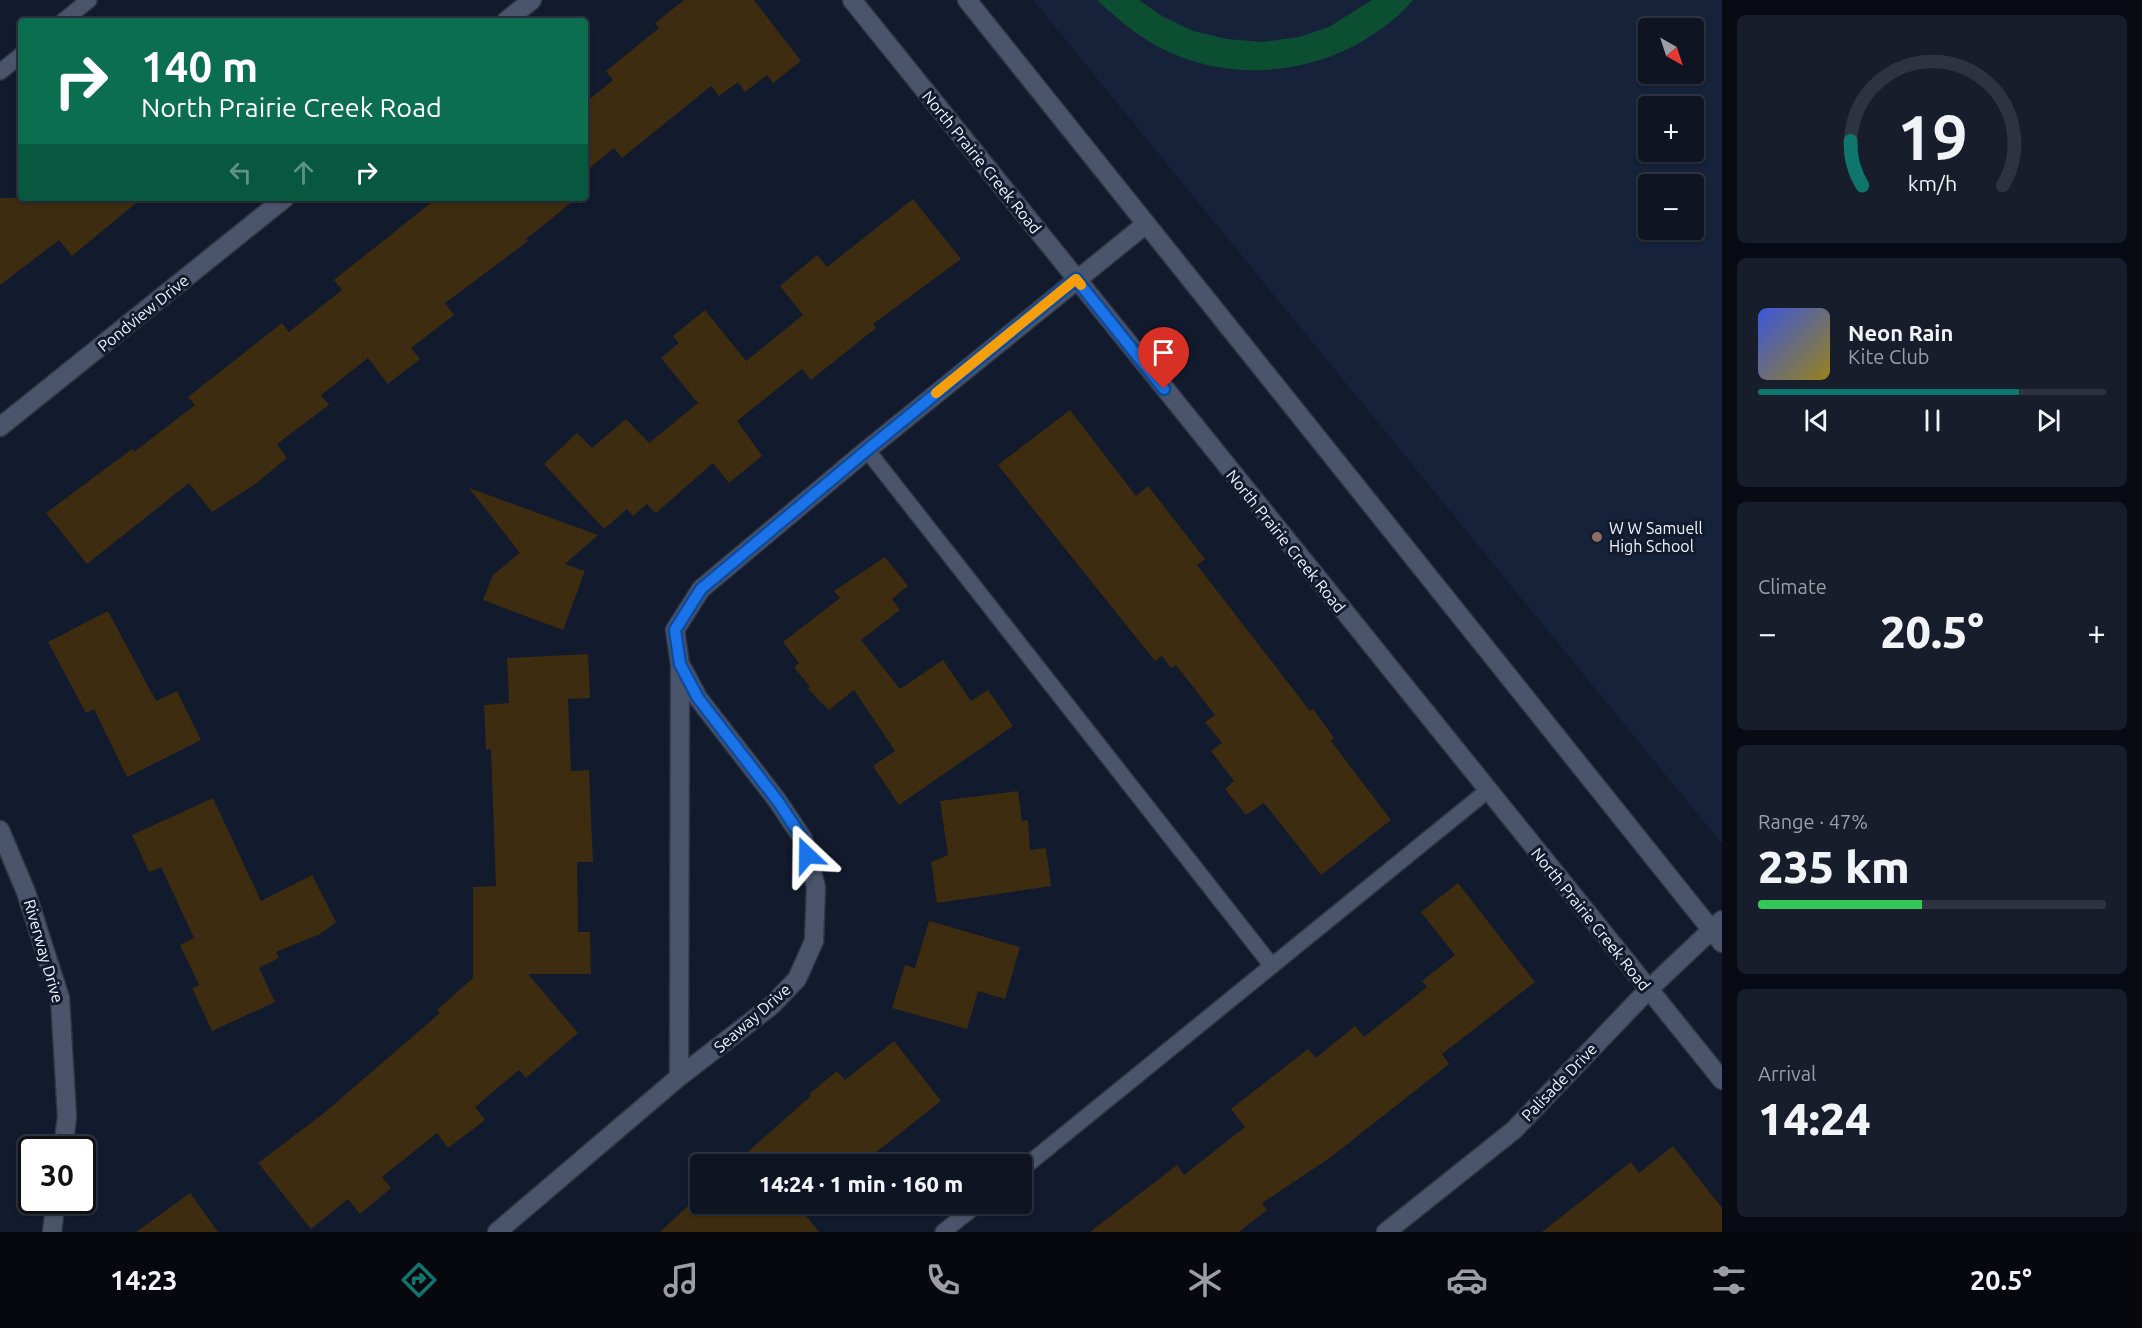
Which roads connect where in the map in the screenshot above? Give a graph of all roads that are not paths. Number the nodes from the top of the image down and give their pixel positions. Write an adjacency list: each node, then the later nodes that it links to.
1 (89, 0): 5 (lane)
2 (532, 0): 6 (street)
3 (852, 0): 11 (street, North Prairie Creek Road)
4 (967, 0): 10 (street)
5 (67, 18)
6 (510, 18)
7 (18, 57): 8 (lane)
8 (0, 72)
9 (281, 201): 12 (street, Pondview Drive)
10 (1146, 224): 11 (street, Seaway Drive); 17 (street)
11 (1076, 279): 13 (street, Seaway Drive); 15 (street, North Prairie Creek Road)
12 (0, 427)
13 (867, 450): 14 (street, Seaway Drive); 18 (lane)
14 (680, 664): 20 (street, Seaway Drive); 20 (street, Seaway Drive)
15 (1488, 791): 18 (lane); 19 (street, North Prairie Creek Road)
16 (0, 830): 22 (street, Riverway Drive)
17 (1718, 931): 19 (street, Palisade Drive)
18 (1272, 966): 23 (lane)
19 (1648, 990): 21 (street, North Prairie Creek Road); 29 (street, Palisade Drive)
20 (679, 1077): 27 (street, Seaway Drive)
21 (1722, 1080)
22 (65, 1136)
23 (1032, 1161)
24 (54, 1214): 26 (street)
25 (965, 1214): 28 (lane)
26 (52, 1232)
27 (496, 1232)
28 (943, 1232)
29 (1386, 1232)

